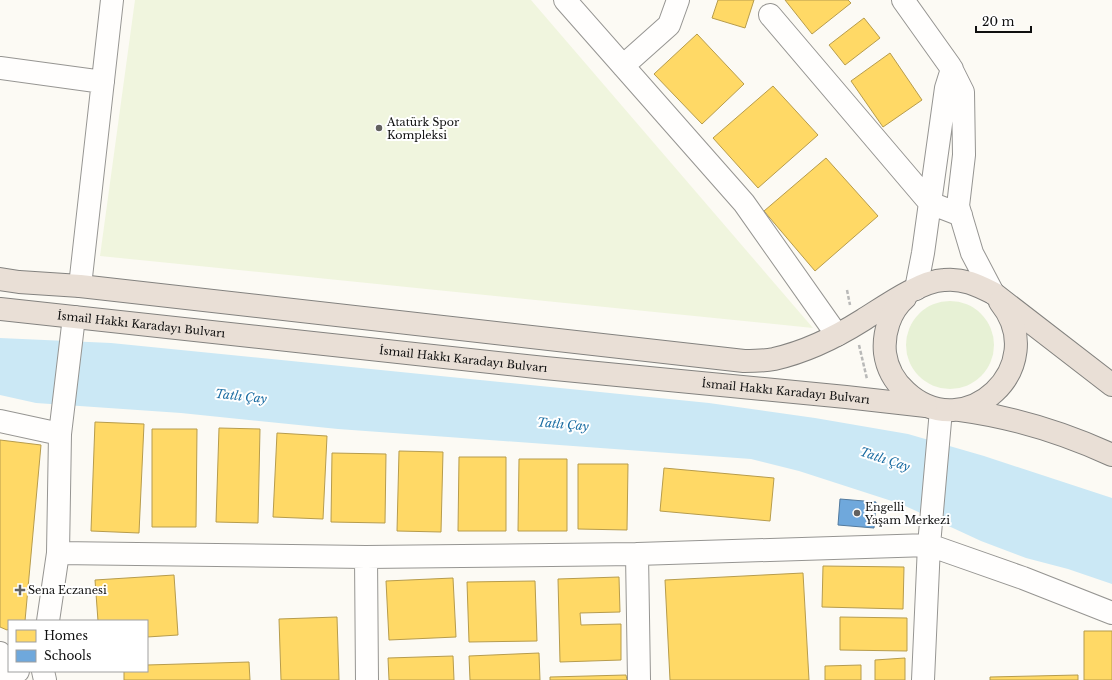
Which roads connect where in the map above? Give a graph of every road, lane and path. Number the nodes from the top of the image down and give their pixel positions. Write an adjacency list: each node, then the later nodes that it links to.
1 (112, 0): 9 (street)
2 (565, 0): 6 (street)
3 (678, 0): 6 (street)
4 (903, 0): 8 (street)
5 (770, 15): 10 (street)
6 (623, 66): 19 (street)
7 (0, 68): 9 (street)
8 (952, 69): 10 (street); 11 (street)
9 (104, 82): 13 (street)
10 (930, 203): 11 (street); 14 (street)
11 (961, 215): 16 (street)
12 (0, 279): 13 (highway)
13 (80, 286): 19 (highway)
14 (916, 289): 16 (highway); 19 (highway); 22 (highway)
15 (847, 290): 19 (path)
16 (993, 293): 20 (highway); 22 (highway)
17 (0, 309): 18 (highway, İsmail Hakkı Karadayı Bulvarı)
18 (73, 325): 21 (highway, İsmail Hakkı Karadayı Bulvarı); 24 (street)
19 (846, 330): 21 (path)
20 (1112, 385)
21 (864, 399): 22 (highway, İsmail Hakkı Karadayı Bulvarı)
22 (942, 408): 25 (highway, İsmail Hakkı Karadayı Bulvarı); 26 (street)
23 (0, 421): 24 (street)
24 (60, 434): 27 (street)
25 (1112, 455)
26 (929, 545): 28 (street); 30 (street); 36 (street)
27 (58, 553): 29 (street); 31 (street)
28 (637, 554): 29 (street); 35 (street)
29 (366, 557): 34 (street)
30 (1112, 613)
31 (48, 620)
32 (0, 653): 33 (street)
33 (8, 665)
34 (367, 680)
35 (639, 680)
36 (923, 680)

